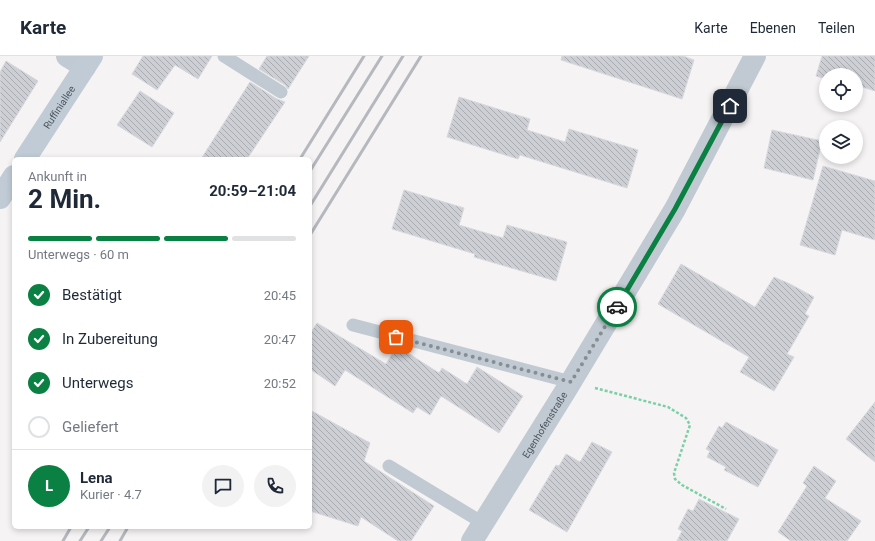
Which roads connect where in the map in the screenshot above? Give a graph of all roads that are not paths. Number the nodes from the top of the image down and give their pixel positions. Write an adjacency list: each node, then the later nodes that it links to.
1 (67, 56): 4 (street)
2 (224, 56): 5 (lane)
3 (755, 56): 10 (street, Egenhofenstraße)
4 (89, 62): 6 (street, Ruffiniallee)
5 (281, 92)
6 (26, 157)
7 (12, 179): 8 (street)
8 (0, 198)
9 (353, 325): 10 (lane)
10 (571, 382): 12 (street, Egenhofenstraße)
11 (389, 466): 12 (lane)
12 (484, 523): 13 (street, Egenhofenstraße)
13 (472, 541)

